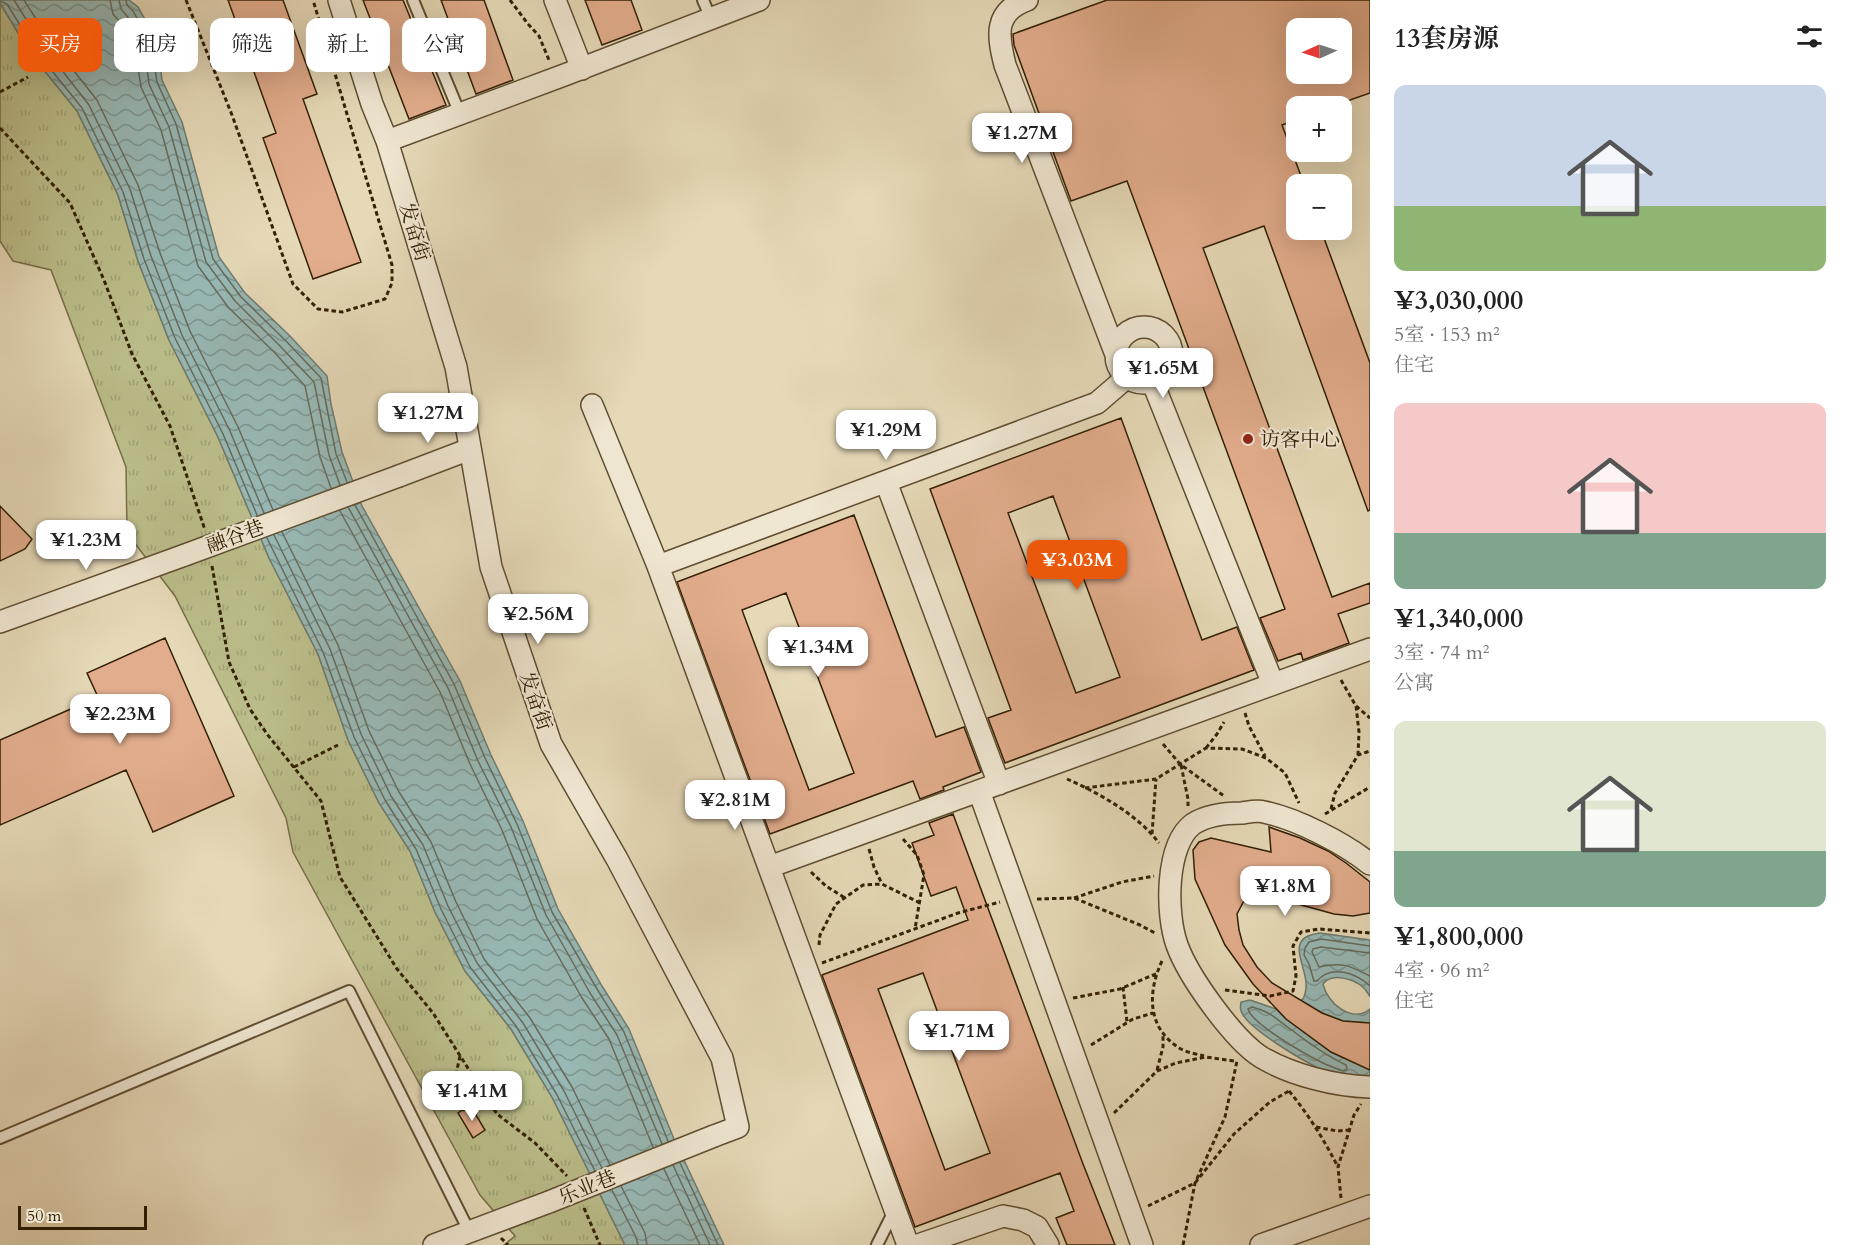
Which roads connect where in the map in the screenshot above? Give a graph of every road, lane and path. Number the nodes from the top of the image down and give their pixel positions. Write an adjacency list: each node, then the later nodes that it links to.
1 (186, 0): 2 (path)
2 (313, 0)
3 (339, 0): 16 (street, 发奋街)
4 (413, 0): 14 (lane)
5 (510, 0): 12 (path)
6 (555, 0): 10 (street)
7 (759, 0): 9 (street)
8 (1027, 0): 17 (street)
9 (707, 9): 10 (street)
10 (582, 69): 12 (street)
11 (28, 77): 13 (path)
12 (556, 79): 14 (street)
13 (0, 92)
14 (460, 114): 16 (street)
15 (0, 128): 23 (path)
16 (387, 141): 21 (street, 发奋街)
17 (1115, 352): 18 (street); 19 (street)
18 (1126, 378): 19 (street); 22 (street)
19 (1153, 382): 29 (street)
20 (592, 405): 25 (street)
21 (470, 449): 26 (street, 融谷巷, bridge); 81 (street, 发奋街)
22 (886, 482): 25 (street); 42 (street)
23 (206, 533)
24 (210, 556): 39 (path)
25 (658, 566): 55 (street)
26 (0, 622)
27 (1370, 649): 28 (street)
28 (1331, 663): 29 (street); 31 (path)
29 (1273, 684): 30 (street)
30 (1239, 697): 33 (street); 37 (path)
31 (1356, 706): 32 (path); 36 (path)
32 (1370, 718)
33 (1150, 729): 38 (path); 40 (street)
34 (338, 745): 39 (path)
35 (1370, 751): 36 (path)
36 (1358, 755): 46 (path)
37 (1266, 758): 38 (path); 49 (path)
38 (1180, 764): 41 (path); 47 (path); 52 (path)
39 (294, 767): 73 (path)
40 (1041, 768): 42 (street); 44 (path)
41 (1156, 779): 44 (path); 51 (path)
42 (999, 784): 45 (street)
43 (1370, 787): 46 (path)
44 (1085, 788): 51 (path)
45 (979, 791): 48 (street); 60 (street)
46 (1330, 810): 49 (path)
47 (1243, 812): 49 (street); 52 (street)
48 (885, 825): 50 (street); 61 (path)
49 (1309, 828): 54 (street)
50 (865, 832): 53 (street); 57 (path)
51 (1152, 834): 56 (path)
52 (1186, 834): 56 (street)
53 (796, 857): 55 (street); 58 (path)
54 (1370, 864)
55 (769, 867): 65 (street)
56 (1172, 867): 59 (path); 64 (street)
57 (882, 884): 58 (path); 61 (path)
58 (845, 898): 65 (path)
59 (1074, 898): 60 (path); 64 (path)
60 (1018, 900): 62 (path); 69 (street)
61 (920, 903): 62 (path)
62 (915, 929): 65 (path)
63 (1370, 933): 68 (path)
64 (1174, 943): 66 (path); 68 (street)
65 (812, 967): 91 (street)
66 (1158, 973): 67 (path); 70 (path)
67 (1123, 987): 69 (path); 71 (path)
68 (1200, 987): 77 (street)
69 (1055, 1003): 74 (street)
70 (1153, 1013): 71 (path); 72 (path)
71 (1127, 1022): 74 (path)
72 (1163, 1033): 75 (path); 76 (path)
73 (460, 1056): 80 (path); 80 (path)
74 (1074, 1056): 82 (street)
75 (1206, 1057): 76 (path); 88 (path)
76 (1157, 1071): 82 (path)
77 (1314, 1077): 78 (path); 79 (street)
78 (1289, 1091): 83 (path); 88 (path)
79 (1367, 1093): 84 (path)
80 (490, 1103): 87 (path)
81 (738, 1126): 94 (street, 乐业巷, bridge)
82 (1100, 1126): 92 (street)
83 (1316, 1127): 84 (path); 86 (path)
84 (1350, 1130): 86 (path)
85 (0, 1138): 94 (lane)
86 (1338, 1167): 93 (path)
87 (571, 1181)
88 (1195, 1184): 92 (path); 103 (path)
89 (581, 1202): 97 (path)
90 (1370, 1206): 93 (street)
91 (895, 1209): 98 (lane); 99 (street)
92 (1130, 1213): 102 (street)
93 (1342, 1216): 95 (street)
94 (469, 1231): 96 (street, 乐业巷)
95 (1300, 1238): 104 (street)
96 (434, 1245)
97 (600, 1245)
98 (877, 1245)
99 (908, 1245)
100 (918, 1245): 101 (street)
101 (1048, 1245)
102 (1142, 1245)
103 (1183, 1245)
104 (1261, 1245)

